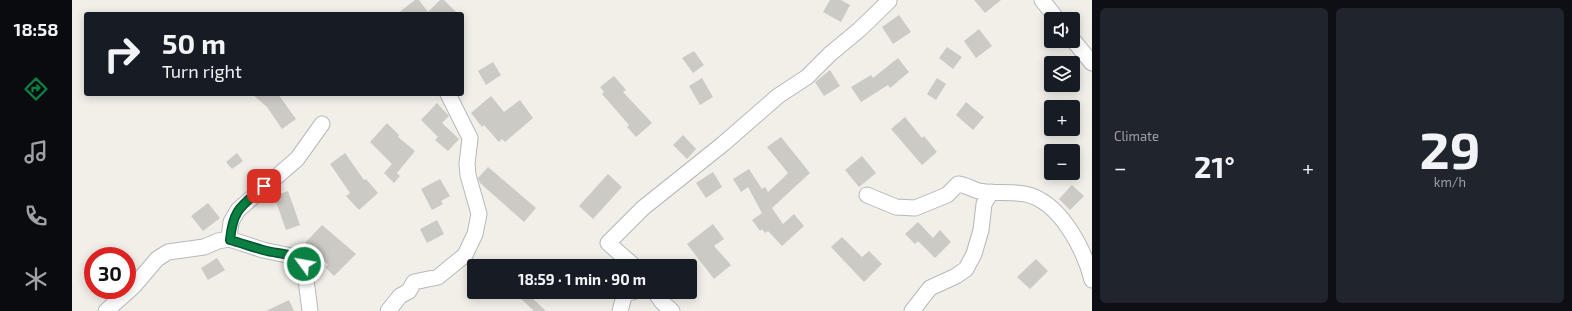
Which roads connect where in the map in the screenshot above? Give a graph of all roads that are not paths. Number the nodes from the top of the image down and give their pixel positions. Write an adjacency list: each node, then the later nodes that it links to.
1 (889, 0): 11 (street)
2 (1042, 0): 3 (street)
3 (1051, 12)
4 (1080, 48): 5 (street)
5 (1092, 63)
6 (449, 96): 17 (street)
7 (322, 124): 10 (street)
8 (990, 192): 9 (street); 12 (street); 20 (street)
9 (867, 195)
10 (230, 240): 15 (street); 16 (street)
11 (626, 259)
12 (1092, 280)
13 (624, 299): 18 (street)
14 (660, 299): 19 (street)
15 (106, 311)
16 (310, 311)
17 (388, 311)
18 (620, 311)
19 (672, 311)
20 (912, 311)

